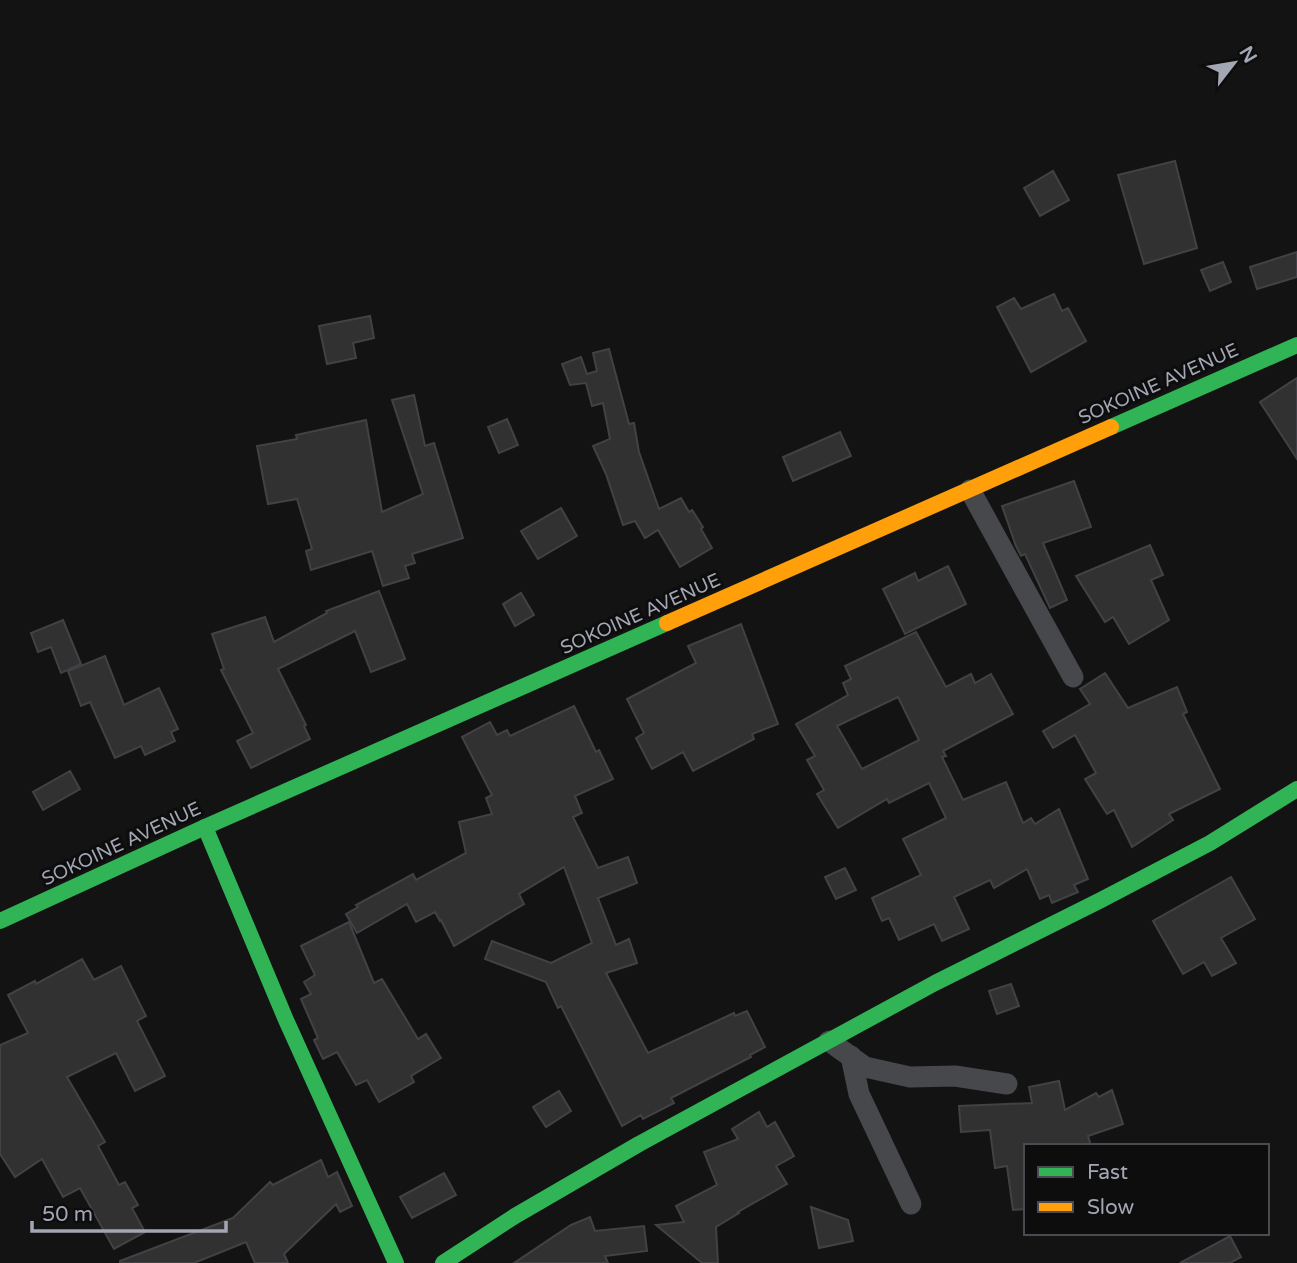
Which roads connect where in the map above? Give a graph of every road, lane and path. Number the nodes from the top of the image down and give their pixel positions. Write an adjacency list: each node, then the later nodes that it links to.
1 (1297, 345): 2 (street, SOKOINE AVENUE)
2 (971, 490): 3 (street); 5 (street, SOKOINE AVENUE)
3 (1073, 677)
4 (1297, 789): 7 (street)
5 (205, 827): 6 (street, SOKOINE AVENUE); 11 (street)
6 (0, 921)
7 (830, 1041): 8 (street); 12 (street)
8 (851, 1056): 9 (street); 10 (street)
9 (1007, 1084)
10 (911, 1204)
11 (396, 1263)
12 (443, 1263)

